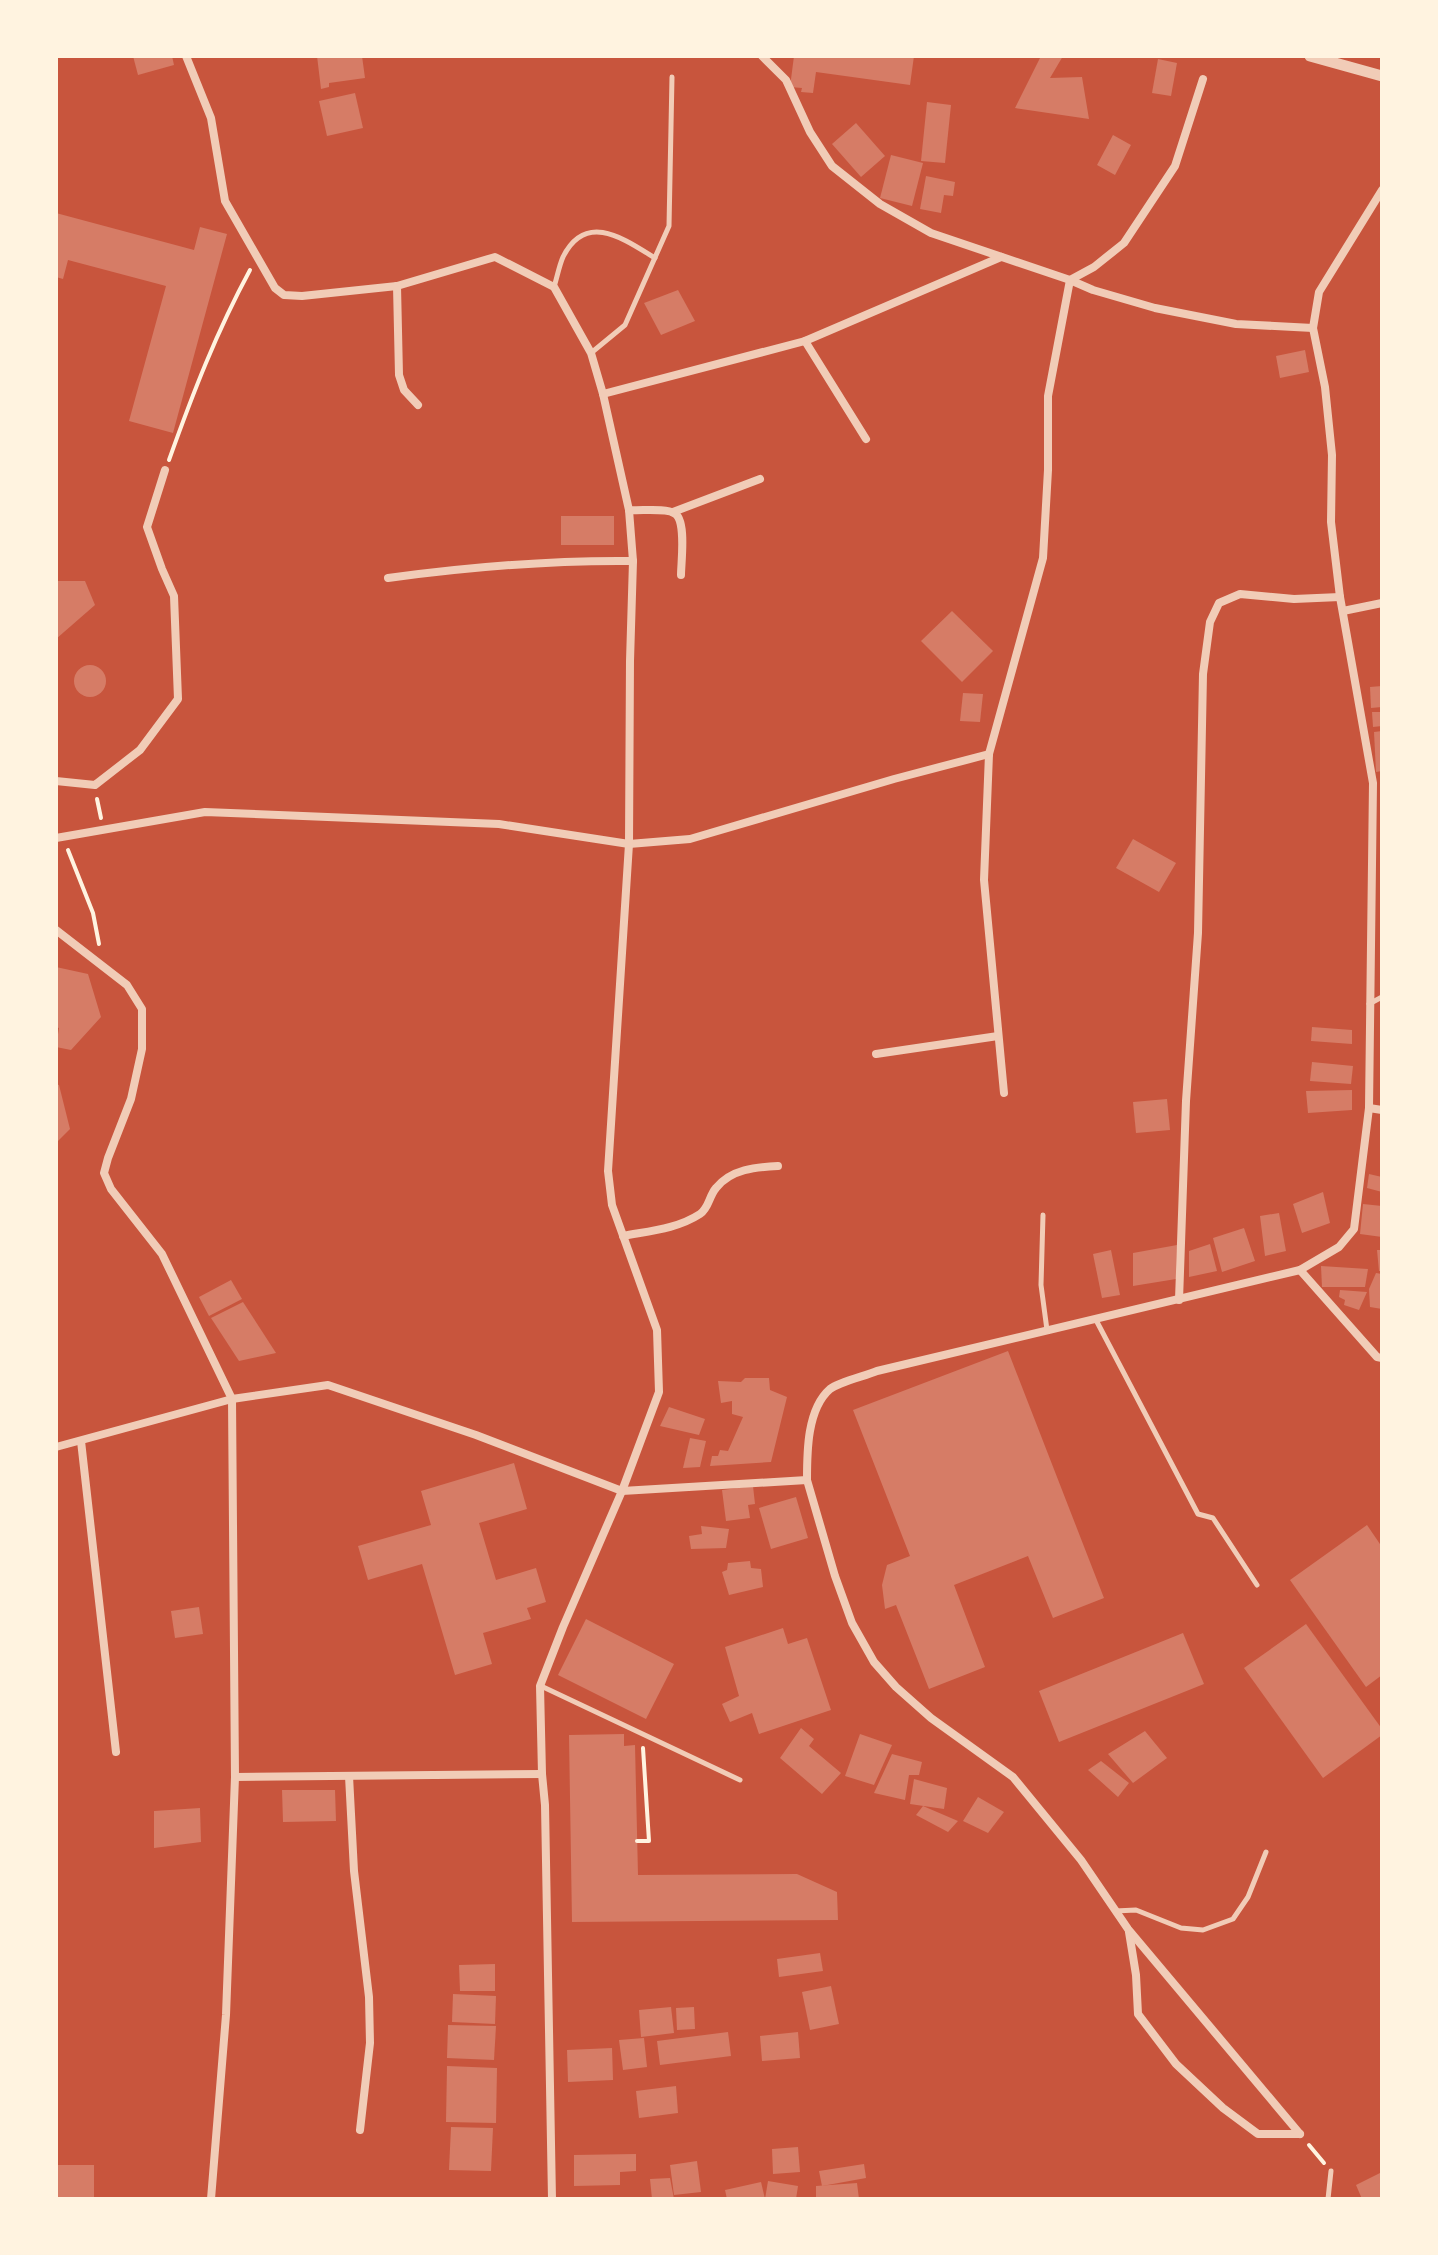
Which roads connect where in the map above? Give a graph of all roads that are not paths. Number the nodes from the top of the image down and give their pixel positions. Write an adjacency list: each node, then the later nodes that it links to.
1 (186, 56): 11 (street)
2 (762, 56): 8 (street)
3 (1310, 56): 4 (street)
4 (1382, 76)
5 (672, 77): 9 (lane)
6 (1203, 79): 10 (street)
7 (1382, 190): 13 (street)
8 (1001, 257): 10 (street); 14 (street)
9 (655, 258): 12 (lane); 15 (lane)
10 (1070, 280): 13 (street); 29 (street)
11 (397, 286): 12 (street); 17 (street)
12 (554, 287): 15 (street)
13 (1313, 328): 26 (street)
14 (805, 341): 16 (street); 18 (street)
15 (591, 353): 16 (street)
16 (603, 394): 21 (street)
17 (418, 405)
18 (866, 439)
19 (165, 470): 30 (street)
20 (760, 479): 22 (street)
21 (629, 510): 22 (street); 23 (street)
22 (673, 512): 24 (street)
23 (633, 561): 25 (street); 34 (street)
24 (681, 575)
25 (388, 578)
26 (1340, 597): 28 (street); 47 (street)
27 (1382, 603): 28 (street)
28 (1343, 611): 31 (street)
29 (989, 754): 34 (street); 38 (street)
30 (56, 781)
31 (1371, 831): 32 (lane); 37 (street)
32 (1382, 833)
33 (60, 838): 34 (street)
34 (629, 844): 45 (street)
35 (56, 930): 51 (street)
36 (1382, 997): 37 (lane)
37 (1369, 1004): 41 (street)
38 (998, 1036): 39 (street); 40 (street)
39 (876, 1054)
40 (1004, 1093)
41 (1369, 1108): 42 (street); 46 (street)
42 (1382, 1110)
43 (778, 1166): 45 (street)
44 (1043, 1215): 49 (lane)
45 (623, 1236): 55 (street)
46 (1300, 1270): 47 (street); 50 (street)
47 (1179, 1300): 48 (street)
48 (1096, 1319): 49 (street); 56 (lane)
49 (1047, 1331): 54 (street)
50 (1382, 1358)
51 (232, 1399): 52 (street); 55 (street); 61 (street)
52 (81, 1441): 53 (street); 58 (street)
53 (56, 1447)
54 (807, 1480): 55 (street); 64 (street)
55 (622, 1491): 57 (street)
56 (1257, 1585)
57 (540, 1686): 59 (street); 62 (lane)
58 (116, 1752)
59 (542, 1774): 60 (street); 69 (street)
60 (349, 1776): 61 (street); 66 (street)
61 (235, 1777): 68 (street)
62 (740, 1780)
63 (1266, 1852): 64 (lane)
64 (1114, 1911): 65 (street)
65 (1128, 1929): 65 (street)
66 (360, 2130)
67 (1331, 2171): 70 (lane)
68 (211, 2199)
69 (552, 2199)
70 (1328, 2199)

